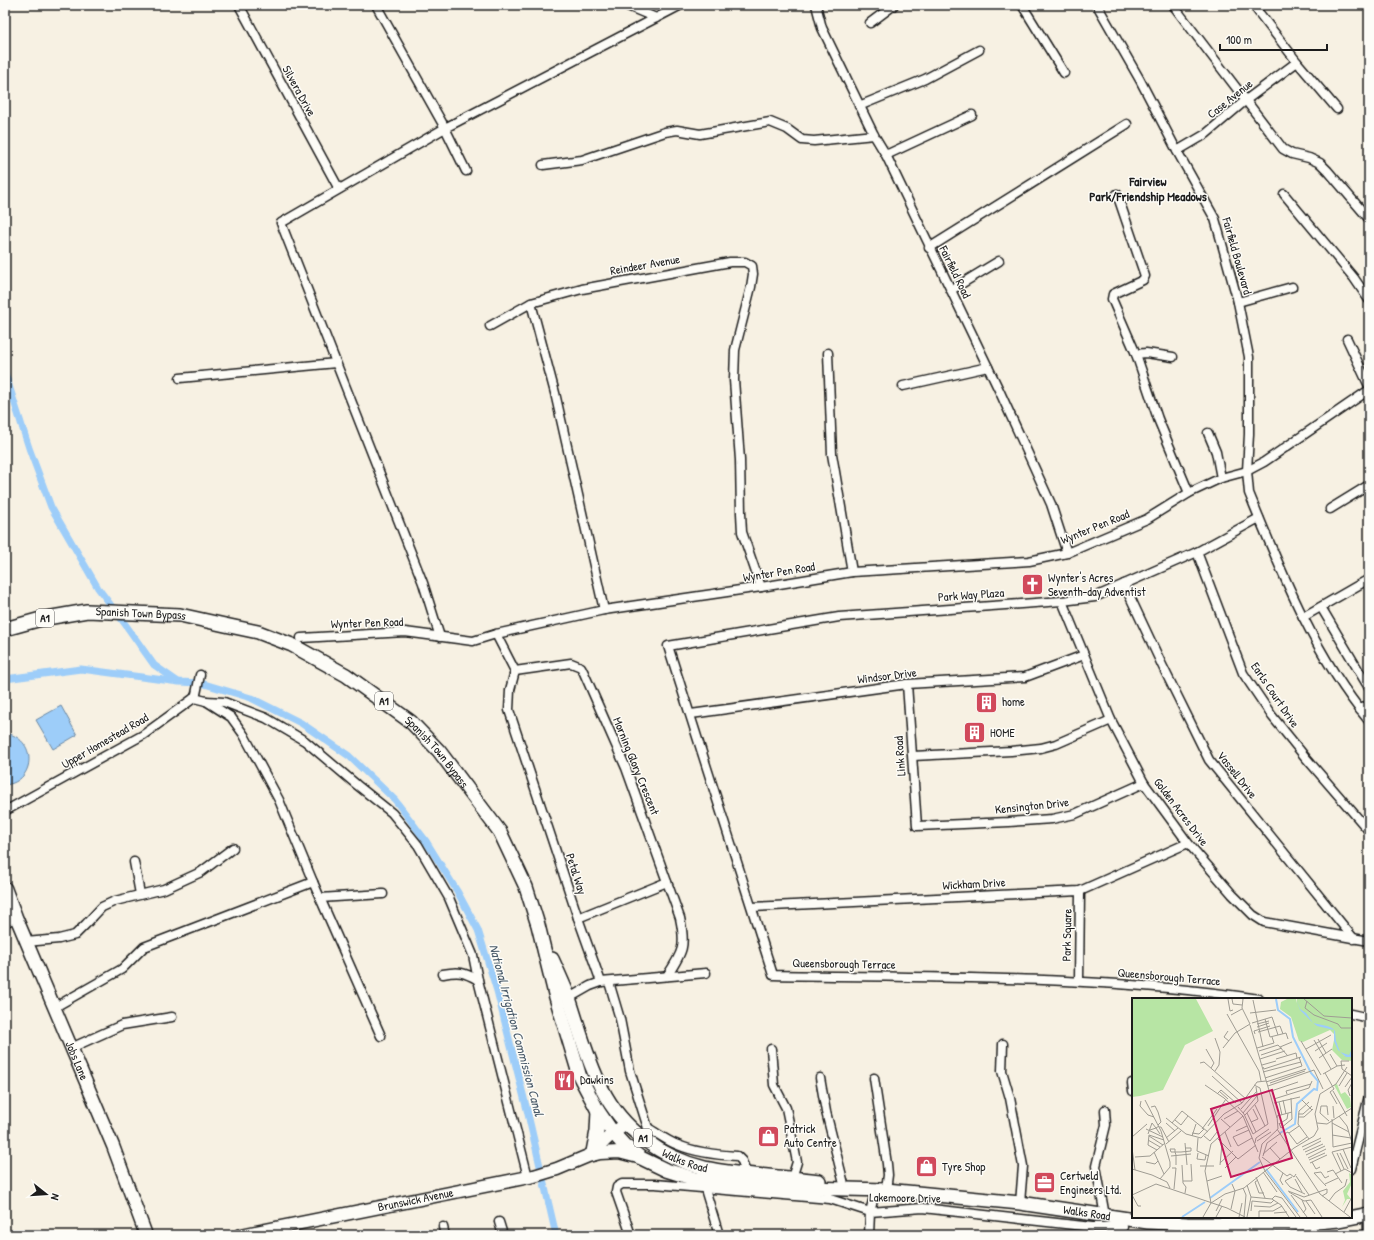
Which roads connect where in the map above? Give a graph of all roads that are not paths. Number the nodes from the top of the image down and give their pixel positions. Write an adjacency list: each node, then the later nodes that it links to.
1 (239, 5): 27 (street, Silvera Drive)
2 (376, 5): 21 (street)
3 (624, 5): 11 (street)
4 (681, 5): 11 (street)
5 (816, 5): 17 (street, Fairfield Road)
6 (894, 5): 12 (street)
7 (1022, 5): 15 (street)
8 (1173, 5): 16 (street)
9 (1253, 5): 14 (street)
10 (1100, 6): 23 (street, Fairfield Boulevard)
11 (656, 18): 21 (street)
12 (870, 23)
13 (979, 50): 17 (street)
14 (1297, 62): 16 (street, Case Avenue); 18 (street)
15 (1064, 73)
16 (1246, 100): 23 (street, Case Avenue); 30 (street)
17 (859, 106): 22 (street, Fairfield Road)
18 (1337, 109)
19 (972, 115): 24 (street)
20 (1127, 124): 31 (street)
21 (445, 128): 26 (street); 27 (street)
22 (874, 135): 24 (street, Fairfield Road); 25 (street)
23 (1177, 151): 36 (street, Fairfield Boulevard)
24 (886, 155): 31 (street, Fairfield Road)
25 (543, 165)
26 (466, 171)
27 (339, 189): 43 (street)
28 (1117, 194): 41 (street)
29 (1284, 194): 35 (street)
30 (1369, 219)
31 (930, 248): 34 (street, Fairfield Road)
32 (999, 261): 34 (street)
33 (1292, 287): 36 (street)
34 (951, 290): 44 (street, Fairfield Road)
35 (1369, 300)
36 (1238, 302): 50 (street, Fairfield Boulevard)
37 (532, 303): 38 (street); 61 (street, Reindeer Avenue); 64 (street)
38 (490, 326)
39 (1347, 339): 47 (street)
40 (828, 353): 58 (street)
41 (1136, 354): 42 (street); 53 (street)
42 (1173, 357)
43 (336, 363): 45 (street); 68 (street)
44 (988, 367): 46 (street); 57 (street, Fairfield Road)
45 (180, 378)
46 (903, 386)
47 (1369, 386)
48 (1369, 390): 50 (street, Wynter Pen Road)
49 (1208, 433): 51 (street)
50 (1247, 470): 51 (street, Wynter Pen Road); 55 (street, Fairfield Boulevard)
51 (1221, 478): 53 (street, Wynter Pen Road)
52 (1369, 486): 54 (street)
53 (1189, 493): 57 (street, Wynter Pen Road)
54 (1330, 509)
55 (1259, 518): 56 (street, Park Way Plaza); 65 (street, Fairfield Boulevard)
56 (1197, 552): 60 (street, Park Way Plaza); 87 (street, Earls Court Drive)
57 (1067, 553): 58 (street, Wynter Pen Road)
58 (852, 572): 61 (street, Wynter Pen Road)
59 (1369, 579): 63 (street)
60 (1124, 584): 62 (street, Park Way Plaza); 103 (street, Vassell Drive)
61 (761, 587): 64 (street, Wynter Pen Road)
62 (1062, 601): 70 (street, Park Way Plaza); 71 (street, Golden Acres Drive)
63 (1321, 607): 65 (street); 75 (street)
64 (604, 610): 67 (street, Wynter Pen Road)
65 (1303, 617): 79 (street, Fairfield Boulevard)
66 (5, 629): 102 (main road, Spanish Town Bypass / A1)
67 (496, 634): 68 (street, Wynter Pen Road); 72 (street)
68 (440, 637): 69 (street, Wynter Pen Road)
69 (301, 638)
70 (668, 646): 80 (street, Queensborough Terrace)
71 (1084, 655): 74 (street, Windsor Drive); 81 (street, Golden Acres Drive)
72 (516, 671): 92 (street, Morning Glory Crescent); 100 (street, Petal Way)
73 (200, 675): 76 (street)
74 (907, 684): 80 (street, Windsor Drive); 83 (street, Link Road)
75 (1369, 688)
76 (195, 696): 77 (street); 85 (street, Upper Homestead Road)
77 (206, 701): 91 (street); 109 (street)
78 (1369, 704): 79 (street)
79 (1360, 710): 82 (street, Fairfield Boulevard)
80 (691, 714): 98 (street, Queensborough Terrace)
81 (1111, 720): 83 (street); 84 (street, Golden Acres Drive)
82 (1369, 721)
83 (913, 756): 86 (street, Link Road)
84 (1144, 783): 86 (street, Kensington Drive); 88 (street, Golden Acres Drive)
85 (5, 811)
86 (917, 826)
87 (1369, 831)
88 (1188, 843): 94 (street, Wickham Drive); 103 (street, Golden Acres Drive)
89 (233, 848): 95 (street)
90 (134, 862): 95 (street)
91 (313, 882): 97 (street); 114 (street)
92 (667, 882): 100 (street); 108 (street, Morning Glory Crescent)
93 (5, 888): 99 (main road, Jobs Lane)
94 (1080, 891): 98 (street, Wickham Drive); 110 (street, Park Square)
95 (140, 894): 105 (street)
96 (384, 894): 97 (street)
97 (320, 898): 118 (street)
98 (752, 907): 110 (street, Queensborough Terrace)
99 (16, 917): 101 (street); 105 (main road, Jobs Lane)
100 (578, 918): 111 (street, Petal Way)
101 (5, 923)
102 (538, 925): 112 (main road, Walks Road / A1); 126 (main road, Spanish Town Bypass / A1)
103 (1354, 939): 104 (street, Golden Acres Drive)
104 (1369, 941)
105 (26, 942): 114 (main road, Jobs Lane)
106 (706, 973): 108 (street)
107 (443, 974): 109 (street)
108 (667, 976): 111 (street)
109 (478, 980): 133 (street)
110 (1079, 980): 113 (street, Queensborough Terrace)
111 (605, 982): 112 (street); 129 (street, Petal Way)
112 (569, 998): 127 (main road, Walks Road / A1)
113 (1253, 998)
114 (55, 1007): 120 (main road, Jobs Lane)
115 (1352, 1014): 117 (street)
116 (172, 1017): 120 (street)
117 (1369, 1018)
118 (381, 1036)
119 (1003, 1044): 138 (street)
120 (71, 1048): 152 (main road, Jobs Lane)
121 (771, 1050): 134 (street)
122 (820, 1078): 135 (street)
123 (874, 1078): 137 (street)
124 (1369, 1096): 132 (street)
125 (1105, 1110): 141 (street)
126 (598, 1111): 128 (main road, Spanish Town Bypass / A1); 130 (main road)
127 (626, 1124): 128 (main road, Brunswick Avenue); 129 (main road, Walks Road / A1)
128 (613, 1133): 130 (main road, Brunswick Avenue); 131 (main road, Walks Road / A1)
129 (646, 1134): 134 (main road, Walks Road / A1)
130 (590, 1154): 131 (main road, Brunswick Avenue); 133 (main road, Brunswick Avenue)
131 (641, 1158): 137 (main road, Walks Road / A1)
132 (1352, 1164)
133 (531, 1176): 153 (main road, Brunswick Avenue)
134 (792, 1178): 135 (main road, Walks Road / A1)
135 (844, 1184): 137 (main road, Walks Road / A1)
136 (705, 1189): 139 (street, Lakemoore Drive); 156 (street, Lakemoore Drive); 157 (street)
137 (881, 1189): 138 (main road, Walks Road / A1); 139 (street)
138 (1020, 1203): 141 (main road, Walks Road / A1)
139 (870, 1212): 150 (street, Lakemoore Drive); 158 (street)
140 (1368, 1214): 142 (main road, Walks Road / A1); 159 (street)
141 (1105, 1216): 150 (main road, Walks Road / A1)
142 (1352, 1217)
143 (1147, 1219): 145 (main road, Walks Road / A1); 150 (main road, Walks Road / A1)
144 (1339, 1219): 147 (main road, Walks Road / A1)
145 (1169, 1220): 146 (main road, Walks Road / A1)
146 (1187, 1221): 151 (main road, Walks Road / A1)
147 (1285, 1221): 151 (main road, Walks Road / A1)
148 (499, 1222): 155 (street)
149 (443, 1227): 154 (street)
150 (1123, 1227)
151 (1206, 1230)
152 (146, 1235)
153 (241, 1235)
154 (445, 1235)
155 (503, 1235)
156 (630, 1235)
157 (719, 1235)
158 (869, 1235)
159 (1368, 1235)

